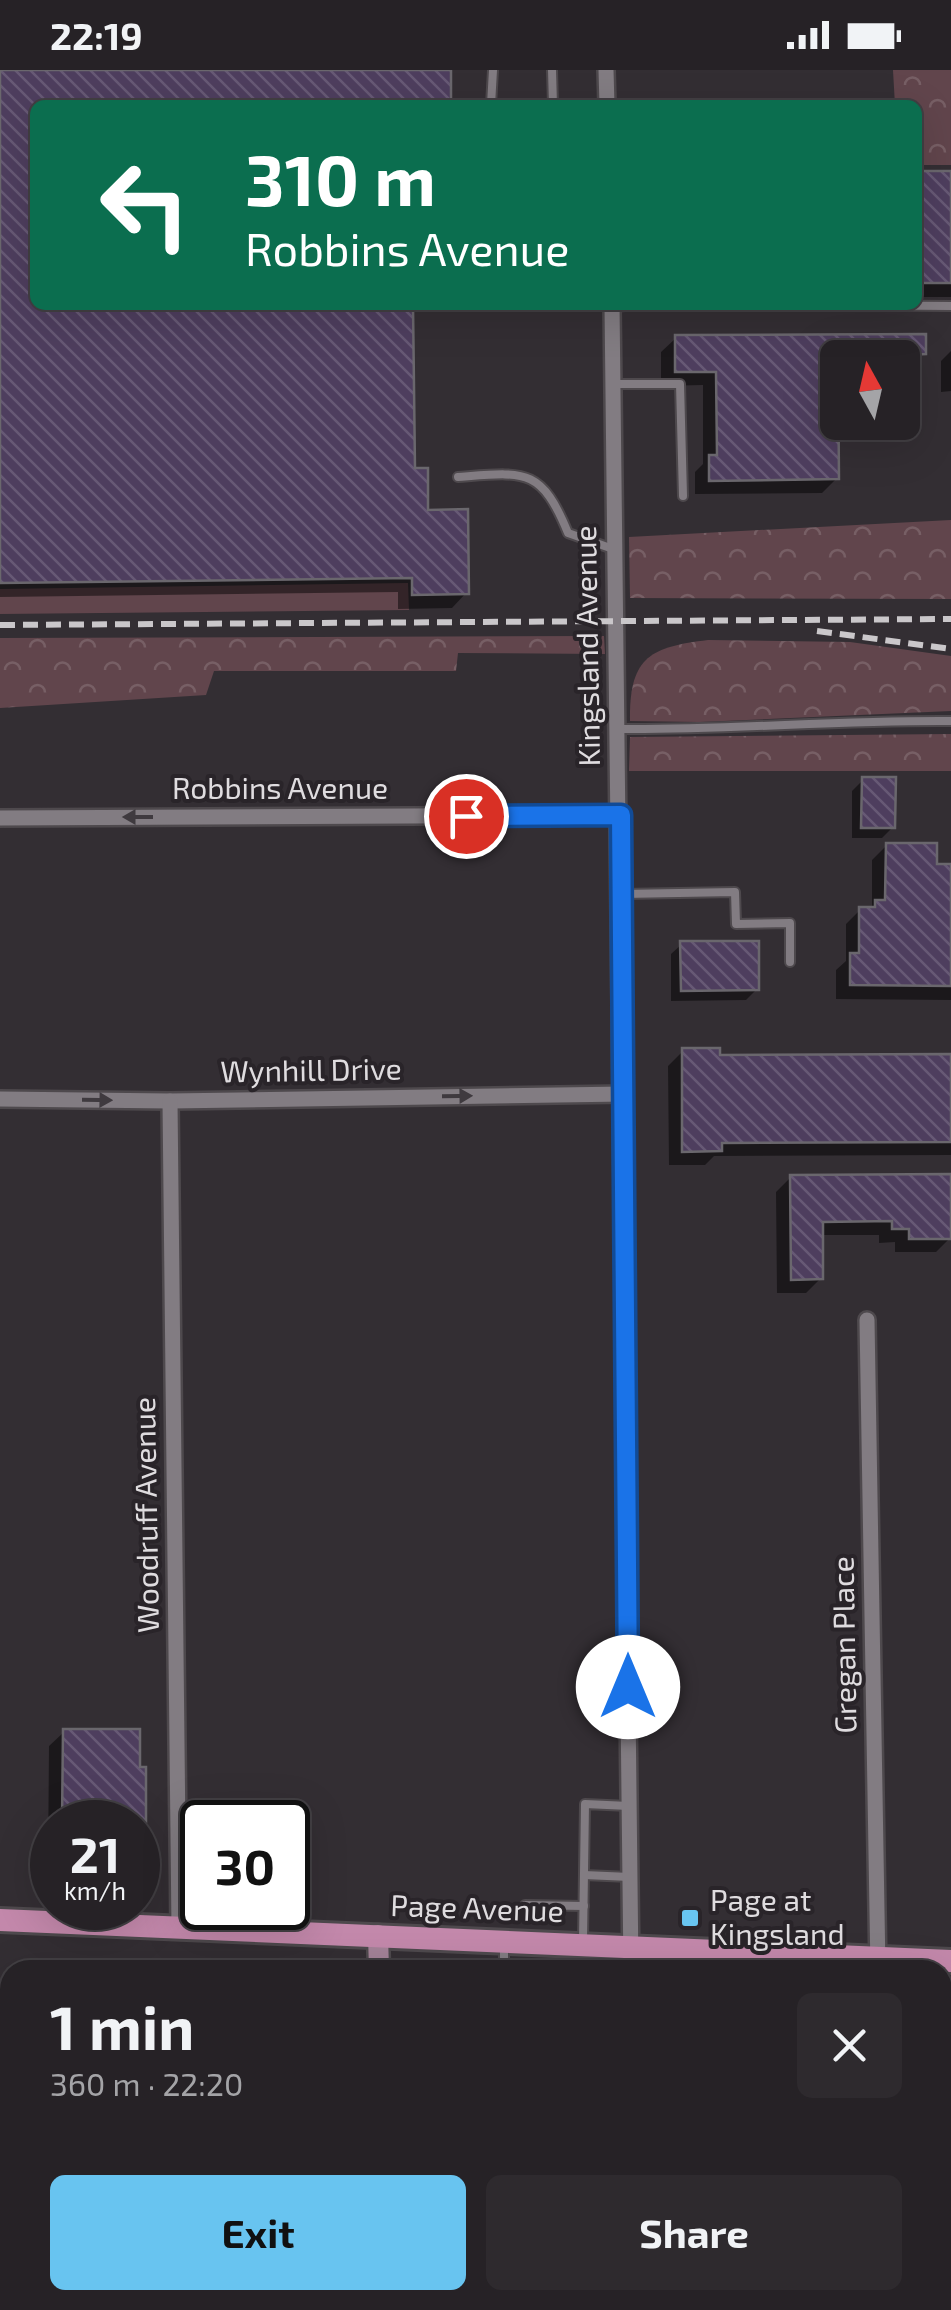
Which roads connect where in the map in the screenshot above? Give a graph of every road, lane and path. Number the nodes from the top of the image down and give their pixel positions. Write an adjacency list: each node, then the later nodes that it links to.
1 (493, 70): 4 (lane)
2 (552, 70): 5 (lane)
3 (606, 70): 6 (street)
4 (491, 100)
5 (553, 100)
6 (607, 100)
7 (922, 306): 8 (lane)
8 (951, 306)
9 (612, 310): 10 (street, Kingsland Avenue)
10 (613, 384): 12 (lane); 13 (street, Kingsland Avenue)
11 (458, 477): 13 (lane)
12 (683, 496)
13 (617, 550): 15 (street, Kingsland Avenue)
14 (951, 721): 15 (lane)
15 (620, 729): 16 (street, Kingsland Avenue)
16 (621, 815): 17 (street, Robbins Avenue, one-way to 17); 18 (street, Kingsland Avenue)
17 (0, 818)
18 (622, 894): 19 (lane); 20 (street, Kingsland Avenue)
19 (790, 962)
20 (624, 1094): 22 (street, Wynhill Drive, one-way to 20); 24 (street, Kingsland Avenue)
21 (0, 1099): 22 (street, Wynhill Drive, one-way to 22)
22 (170, 1101): 30 (street, Woodruff Avenue)
23 (867, 1320): 39 (street, Gregan Place)
24 (629, 1806): 25 (lane); 26 (street, Kingsland Avenue)
25 (584, 1874): 26 (lane); 28 (lane)
26 (630, 1877): 34 (street, Kingsland Avenue)
27 (526, 1905): 28 (lane)
28 (584, 1906): 33 (lane)
29 (0, 1920): 30 (main road, Page Avenue)
30 (179, 1928): 31 (main road, Page Avenue)
31 (378, 1935): 32 (main road, Page Avenue); 35 (street)
32 (504, 1941): 33 (main road, Page Avenue); 36 (lane)
33 (583, 1944): 34 (main road, Page Avenue)
34 (630, 1945): 37 (street, Kingsland Avenue); 38 (main road, Page Avenue)
35 (379, 1960)
36 (504, 1960)
37 (630, 1960)
38 (756, 1960)
39 (877, 1960)

